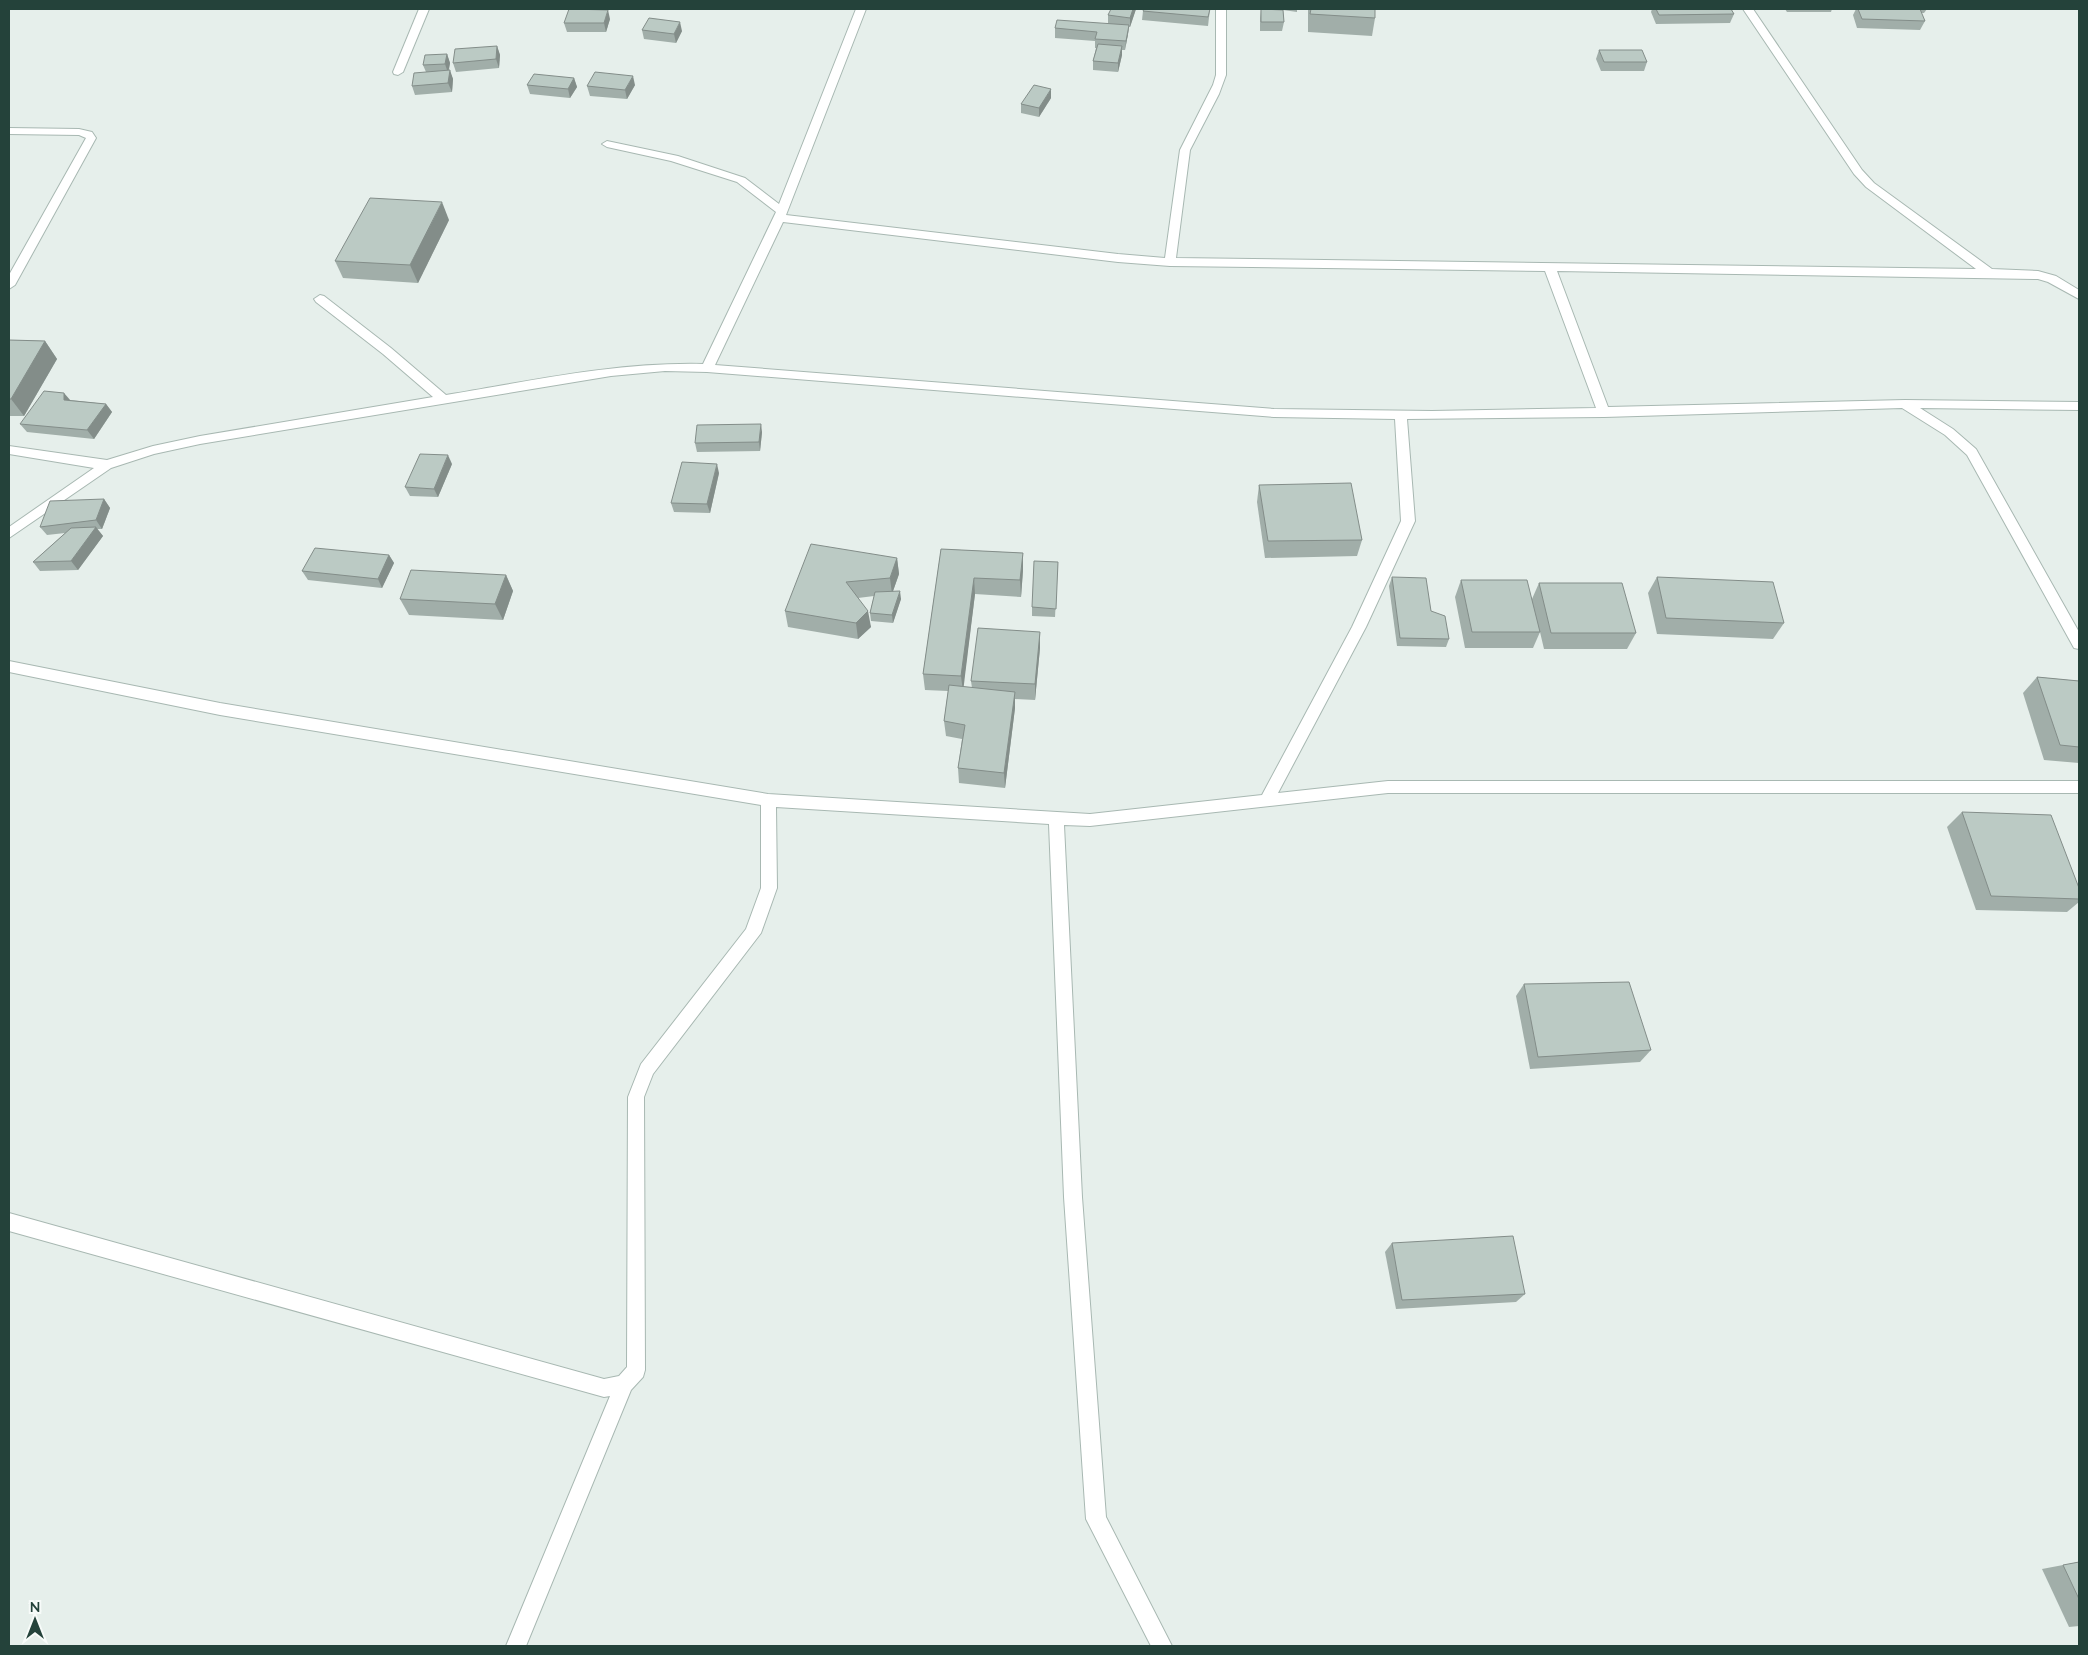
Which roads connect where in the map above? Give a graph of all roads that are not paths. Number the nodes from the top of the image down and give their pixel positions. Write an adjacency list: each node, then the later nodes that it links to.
1 (424, 9): 5 (street)
2 (860, 9): 8 (street)
3 (1221, 9): 9 (street)
4 (1748, 9): 11 (street)
5 (398, 72)
6 (9, 130): 12 (street)
7 (606, 144): 8 (street)
8 (780, 214): 9 (street); 15 (street)
9 (1170, 262): 10 (street)
10 (1549, 266): 11 (street); 19 (street)
11 (1989, 273): 13 (street)
12 (9, 286)
13 (2079, 294)
14 (320, 299): 16 (street)
15 (706, 368): 16 (street); 20 (street)
16 (444, 400): 22 (street)
17 (1905, 404): 18 (street); 19 (street); 24 (street)
18 (2079, 406)
19 (1604, 413): 20 (street)
20 (1401, 416): 28 (street)
21 (9, 450): 22 (street)
22 (107, 465): 23 (street)
23 (9, 533)
24 (2079, 644)
25 (9, 666): 27 (street)
26 (2079, 788): 28 (street)
27 (768, 800): 29 (street); 31 (street)
28 (1266, 801): 29 (street)
29 (1056, 818): 33 (street)
30 (9, 1222): 31 (street)
31 (624, 1384): 32 (street)
32 (516, 1646)
33 (1162, 1646)

